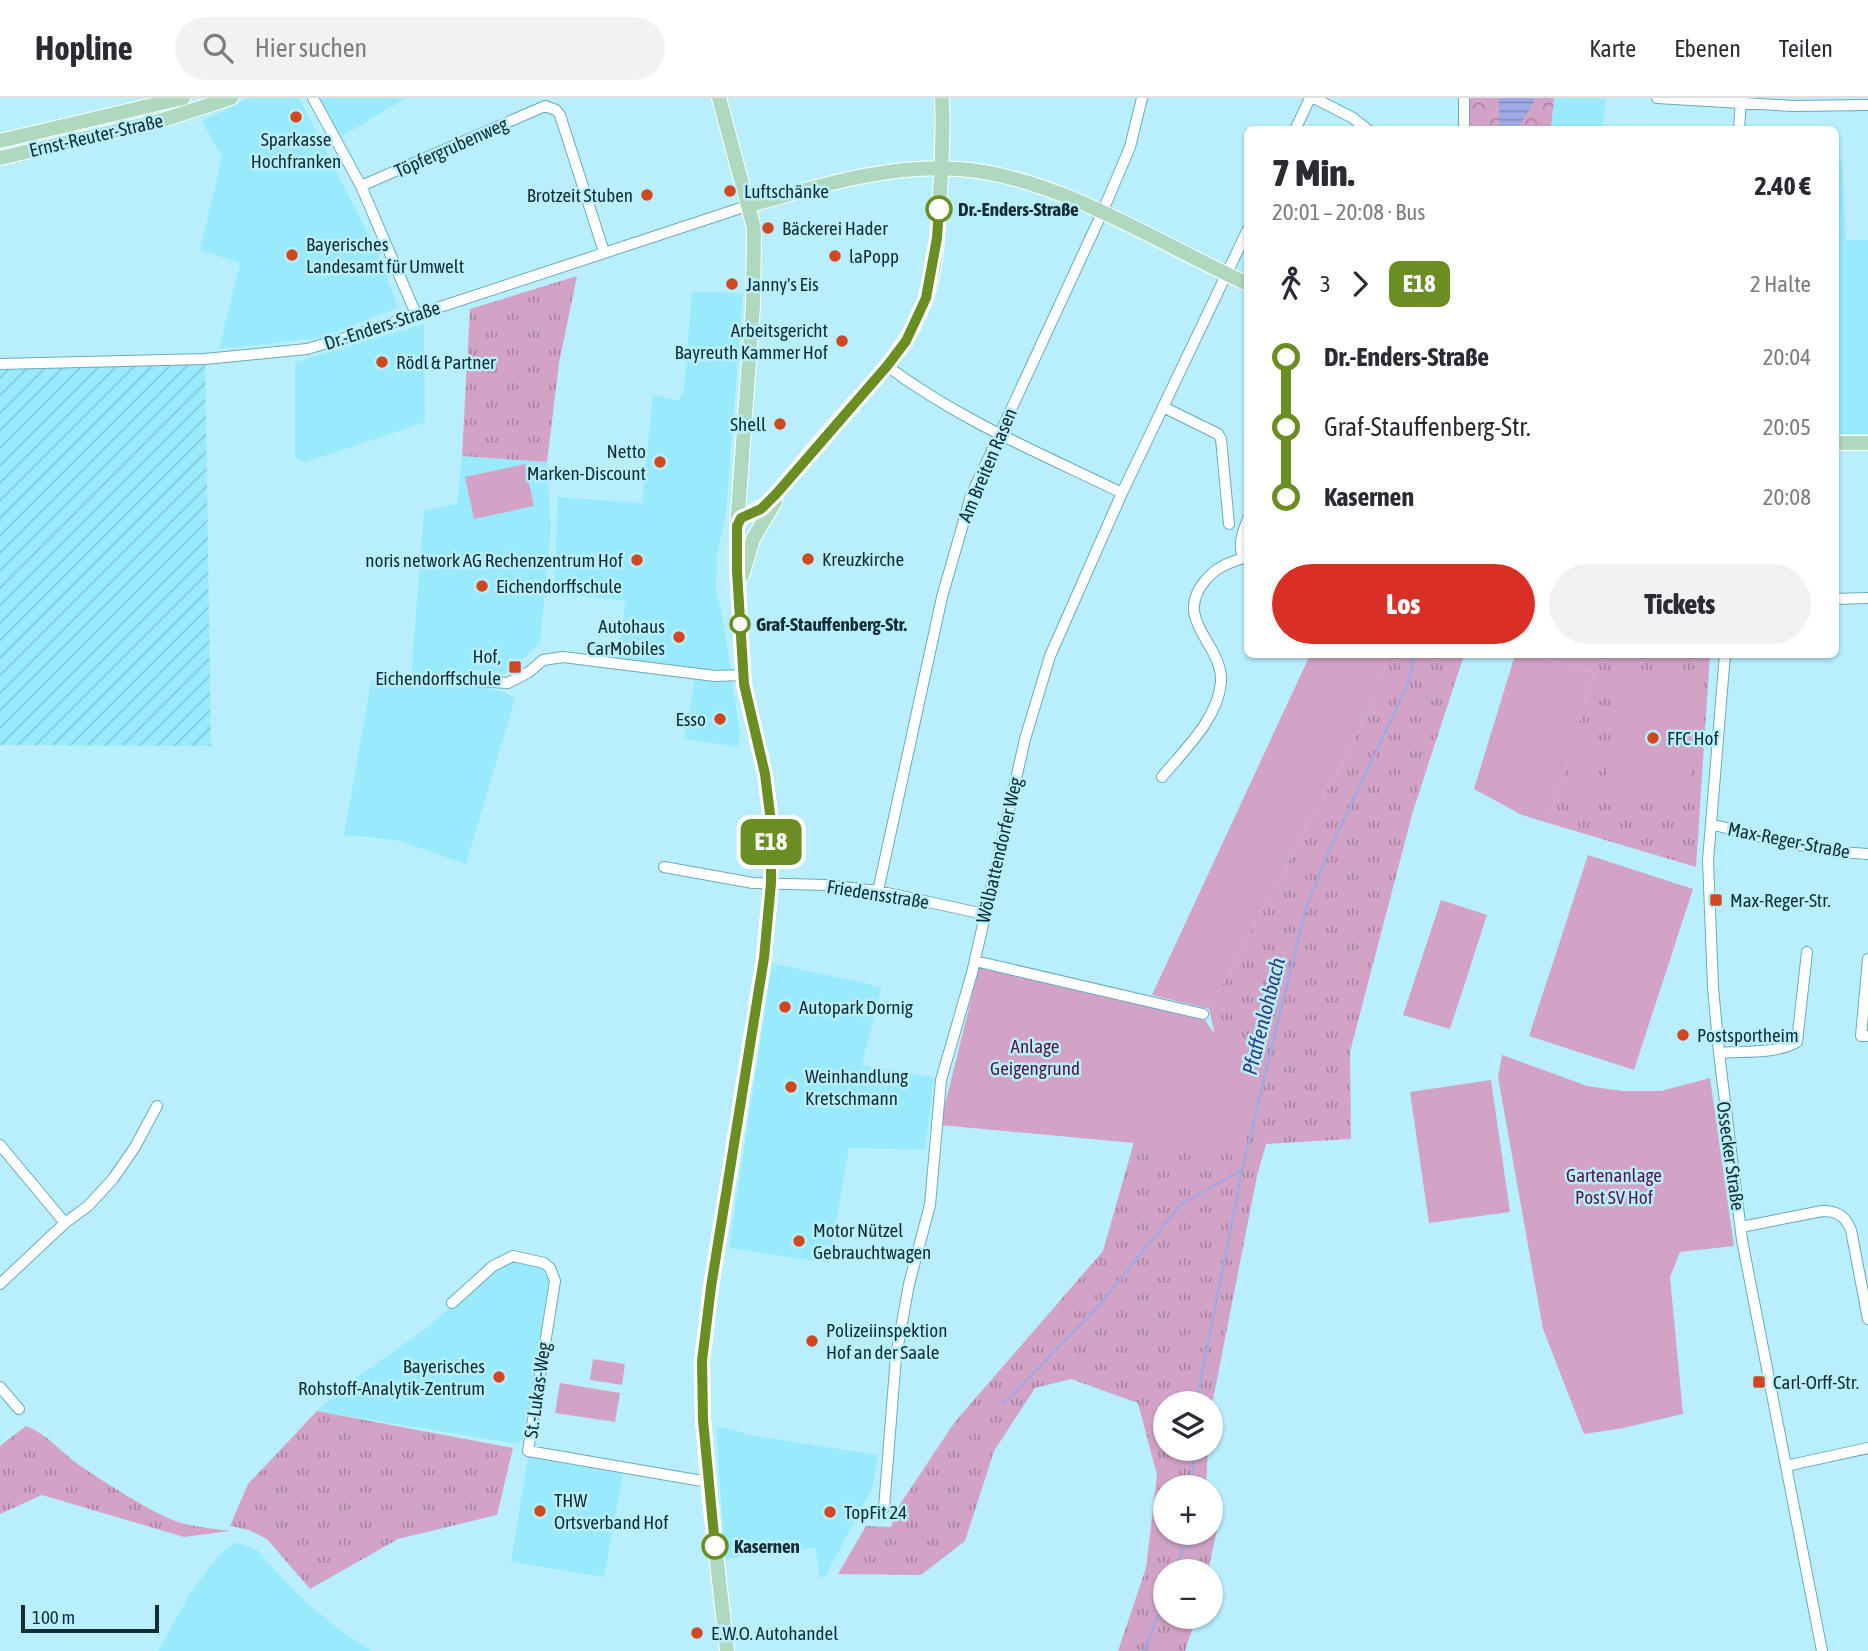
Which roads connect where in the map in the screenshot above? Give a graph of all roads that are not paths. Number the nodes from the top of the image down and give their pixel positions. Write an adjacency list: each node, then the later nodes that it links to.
1 (183, 98): 11 (main road, Ernst-Reuter-Straße)
2 (232, 98): 18 (main road, Ernst-Reuter-Straße)
3 (313, 98): 20 (street)
4 (719, 98): 21 (main road)
5 (942, 98): 19 (main road)
6 (1142, 98): 22 (street, Am Breiten Rasen)
7 (1312, 98): 13 (street); 14 (street)
8 (1464, 98): 15 (street)
9 (1657, 98): 10 (street)
10 (1741, 101): 12 (street); 16 (street)
11 (153, 102): 17 (main road, Ernst-Reuter-Straße)
12 (1868, 105)
13 (1297, 126)
14 (1363, 126)
15 (1464, 126)
16 (1739, 126)
17 (0, 141)
18 (0, 158)
19 (942, 168): 21 (main road, Dr.-Enders-Straße); 22 (main road, Dr.-Enders-Straße); 29 (main road)
20 (361, 186): 24 (street, Töpfergrubenweg); 27 (street)
21 (750, 205): 24 (street, Dr.-Enders-Straße); 37 (main road)
22 (1102, 213): 25 (main road, Dr.-Enders-Straße); 31 (street, Am Breiten Rasen)
23 (1244, 238): 25 (street, Wölbattendorfer Weg)
24 (604, 252): 27 (street, Dr.-Enders-Straße)
25 (1227, 275): 26 (main road, Dr.-Enders-Straße); 30 (street, Wölbattendorfer Weg)
26 (1244, 282)
27 (416, 314): 28 (street, Dr.-Enders-Straße)
28 (0, 365)
29 (887, 366): 31 (street); 34 (main road)
30 (1163, 407): 35 (street, Wölbattendorfer Weg); 36 (street)
31 (999, 433): 35 (street); 52 (street, Am Breiten Rasen)
32 (1839, 443): 33 (main road)
33 (1868, 443)
34 (801, 464): 37 (main road); 41 (main road)
35 (1122, 493): 53 (street, Wölbattendorfer Weg)
36 (1229, 524)
37 (737, 526): 41 (main road)
38 (1244, 533): 39 (street)
39 (1244, 556)
40 (1244, 558): 47 (street)
41 (738, 594): 45 (main road)
42 (1868, 598): 43 (street)
43 (1839, 599)
44 (1725, 658): 48 (street, Ossecker Straße)
45 (743, 675): 46 (street); 51 (main road)
46 (476, 681)
47 (1162, 777)
48 (1711, 824): 49 (street, Max-Reger-Straße); 59 (street, Ossecker Straße)
49 (1868, 854)
50 (664, 867): 51 (street, Friedensstraße)
51 (771, 883): 52 (street, Friedensstraße); 71 (main road)
52 (878, 891): 53 (street, Friedensstraße)
53 (984, 914): 56 (street, Wölbattendorfer Weg)
54 (1807, 952): 59 (street)
55 (1868, 959): 58 (street)
56 (975, 961): 57 (street); 72 (street, Wölbattendorfer Weg)
57 (1203, 1014)
58 (1868, 1036)
59 (1719, 1053): 63 (street, Ossecker Straße)
60 (156, 1106): 62 (street)
61 (0, 1145): 62 (street)
62 (65, 1223): 64 (street)
63 (1741, 1227): 66 (street); 70 (street, Ossecker Straße)
64 (0, 1284)
65 (452, 1303): 71 (street, St.-Lukas-Weg)
66 (1868, 1319)
67 (0, 1387): 68 (street)
68 (19, 1409)
69 (1868, 1448): 70 (street)
70 (1786, 1466): 74 (street, Ossecker Straße)
71 (708, 1482): 73 (main road)
72 (884, 1508)
73 (727, 1651)
74 (1822, 1651)

